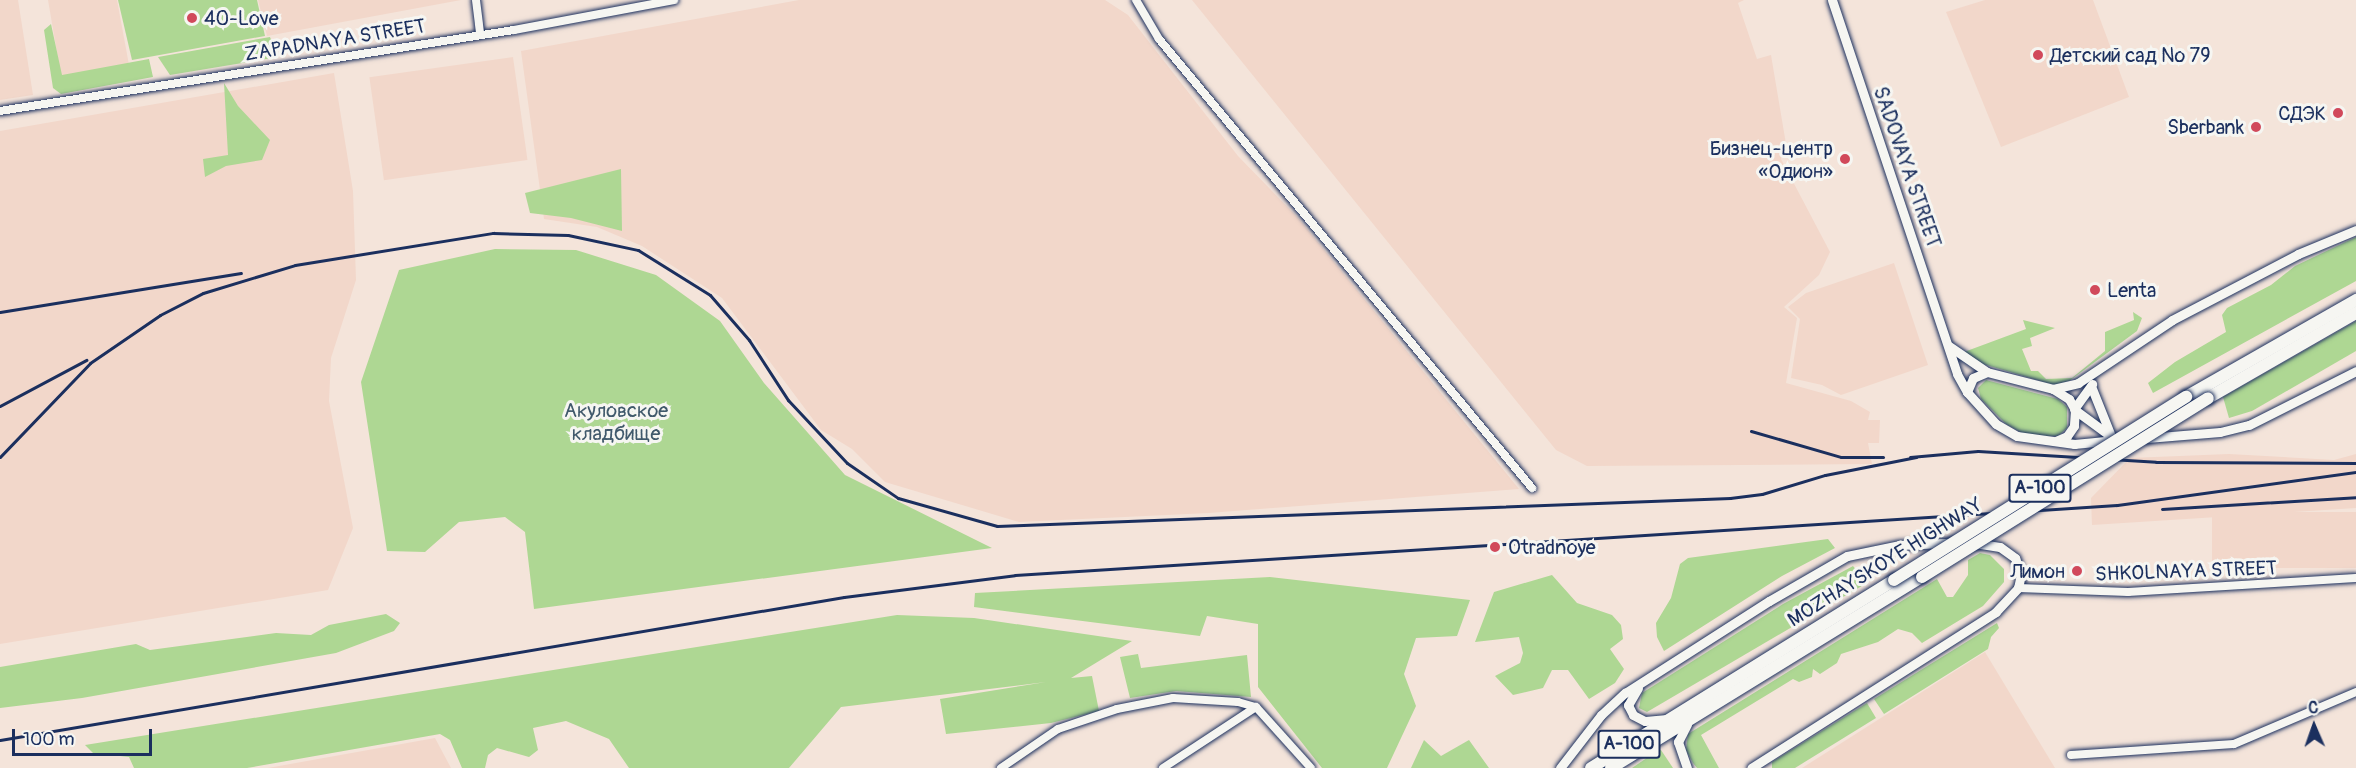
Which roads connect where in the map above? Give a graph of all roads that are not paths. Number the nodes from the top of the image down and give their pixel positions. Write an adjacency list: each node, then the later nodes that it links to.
1 (476, 0): 5 (street)
2 (674, 0): 5 (street, ZAPADNAYA STREET)
3 (1136, 0): 20 (street)
4 (1832, 0): 10 (street, SADOVAYA STREET)
5 (480, 34): 6 (street, ZAPADNAYA STREET)
6 (0, 111)
7 (2356, 230): 11 (street)
8 (2356, 300): 27 (main road, MOZHAYSKOYE HIGHWAY / А-100, bridge)
9 (2356, 313): 26 (main road, MOZHAYSKOYE HIGHWAY / А-100, bridge)
10 (1949, 346): 13 (street); 16 (street, SADOVAYA STREET)
11 (2102, 368): 14 (street); 15 (street)
12 (2356, 371): 18 (street)
13 (1987, 372): 15 (street); 16 (street)
14 (2091, 386): 17 (street); 18 (street)
15 (2052, 389): 17 (street)
16 (1966, 392): 19 (street)
17 (2075, 409): 18 (street); 19 (street)
18 (2113, 438): 19 (street)
19 (2050, 442)
20 (1532, 488)
21 (2356, 578): 22 (street, SHKOLNAYA STREET)
22 (2018, 588): 23 (street); 36 (street)
23 (1646, 680): 27 (street); 32 (street)
24 (2356, 692): 28 (street)
25 (1256, 707): 29 (street); 30 (street); 31 (street)
26 (1692, 718): 34 (main road, MOZHAYSKOYE HIGHWAY / А-100); 35 (street)
27 (1667, 719): 33 (main road, MOZHAYSKOYE HIGHWAY / А-100)
28 (2071, 755)
29 (1001, 768)
30 (1163, 768)
31 (1311, 768)
32 (1560, 768)
33 (1591, 768)
34 (1611, 768)
35 (1687, 768)
36 (1751, 768)

